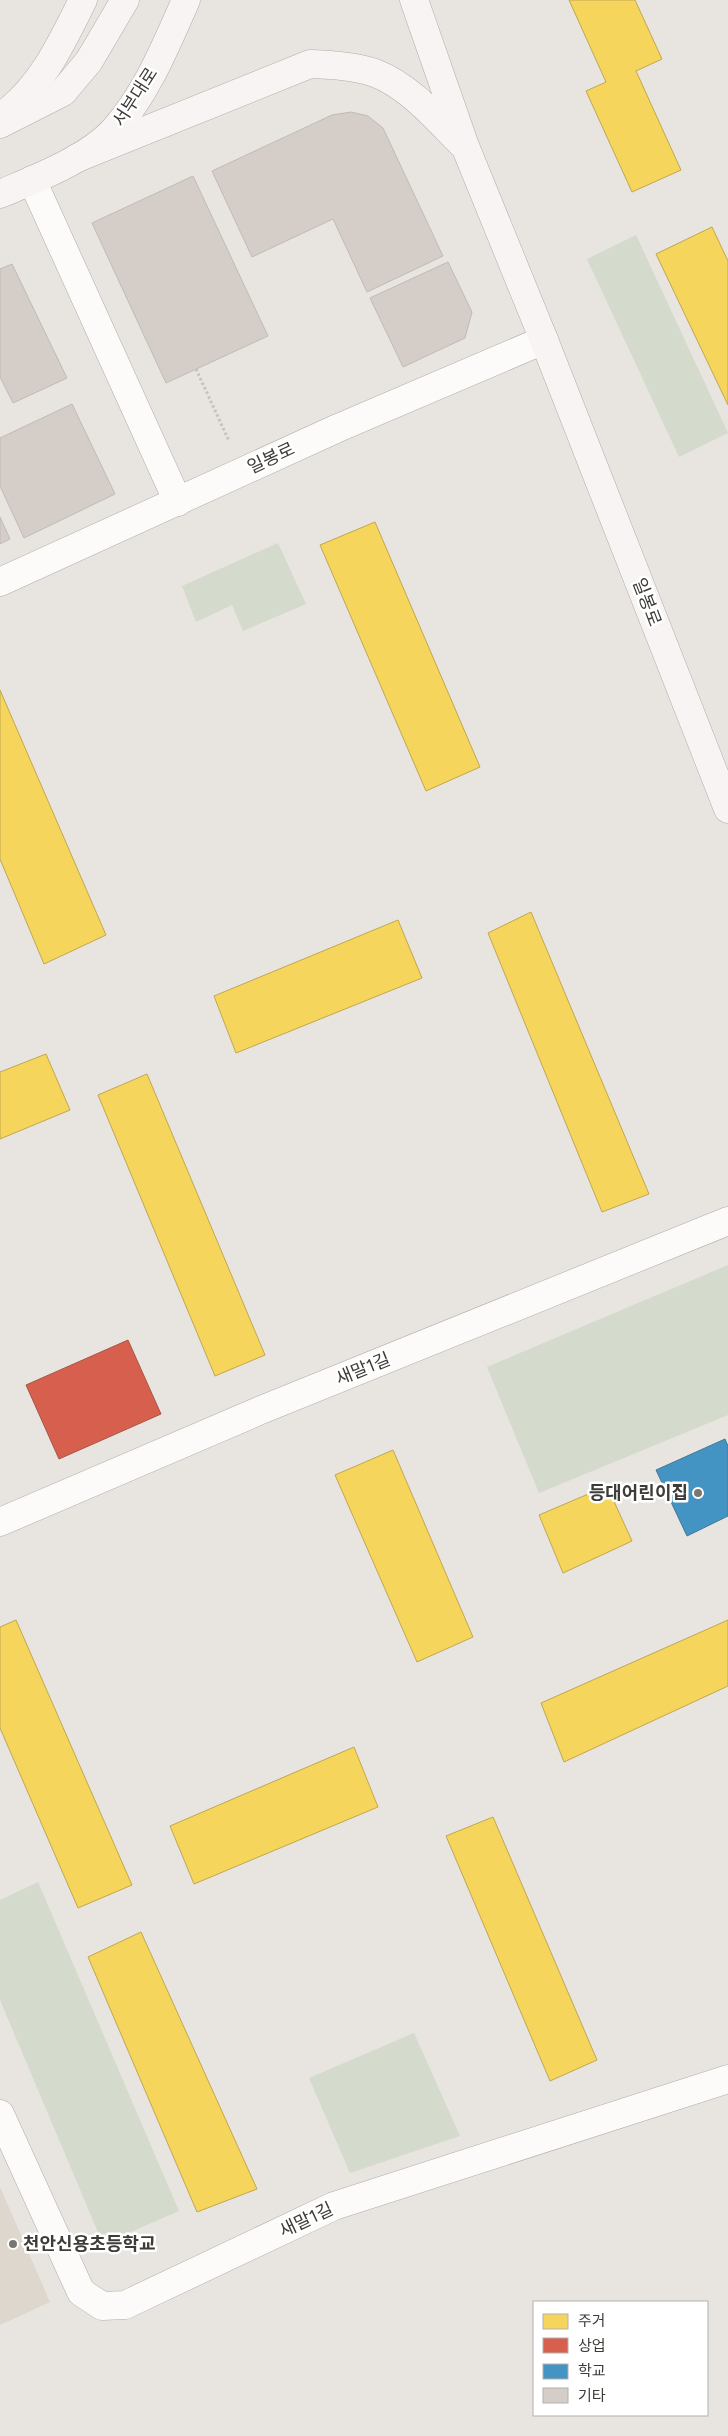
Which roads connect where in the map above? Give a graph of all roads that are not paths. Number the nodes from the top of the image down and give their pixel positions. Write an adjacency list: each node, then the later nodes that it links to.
1 (83, 0): 5 (main road)
2 (125, 0): 6 (main road)
3 (186, 0): 8 (main road, 서부대로)
4 (414, 0): 7 (main road, 일봉로)
5 (0, 118)
6 (0, 124)
7 (465, 146): 8 (main road); 11 (main road, 일봉로)
8 (77, 158): 9 (main road, 서부대로)
9 (32, 180): 10 (main road, 서부대로); 12 (street)
10 (0, 194)
11 (544, 340): 12 (street, 일봉로); 14 (main road, 일봉로)
12 (178, 502): 13 (street, 일봉로)
13 (0, 582)
14 (728, 809)
15 (728, 1221): 16 (street, 새말1길)
16 (0, 1522)
17 (728, 2079): 18 (street, 새말1길)
18 (0, 2114)

